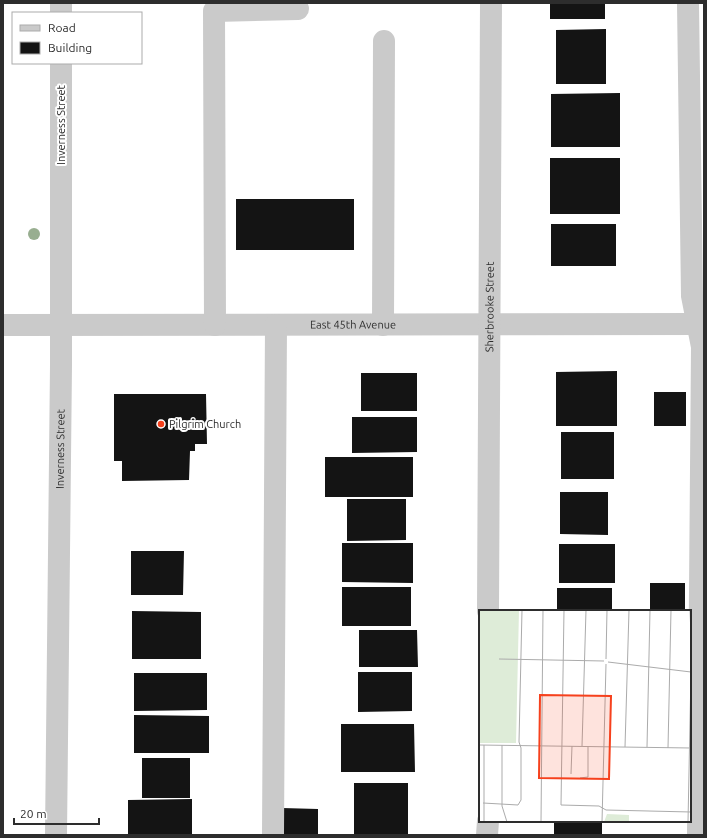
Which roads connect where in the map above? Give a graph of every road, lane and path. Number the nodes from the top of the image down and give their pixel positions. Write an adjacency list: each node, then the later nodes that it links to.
1 (491, 3): 12 (street, Sherbrooke Street)
2 (688, 3): 6 (street)
3 (298, 9): 9 (street)
4 (384, 41): 11 (street)
5 (61, 64): 8 (street, Inverness Street)
6 (701, 324): 12 (street, East 45th Avenue); 18 (street)
7 (3, 325): 8 (street, East 45th Avenue)
8 (60, 325): 9 (street, East 45th Avenue); 15 (street, Inverness Street)
9 (215, 325): 10 (street, East 45th Avenue)
10 (276, 325): 11 (street, East 45th Avenue); 16 (street)
11 (383, 325): 12 (street, East 45th Avenue)
12 (489, 325): 13 (street, Sherbrooke Street)
13 (488, 610)
14 (488, 822): 17 (street)
15 (56, 835)
16 (273, 835)
17 (488, 835)
18 (698, 835)

